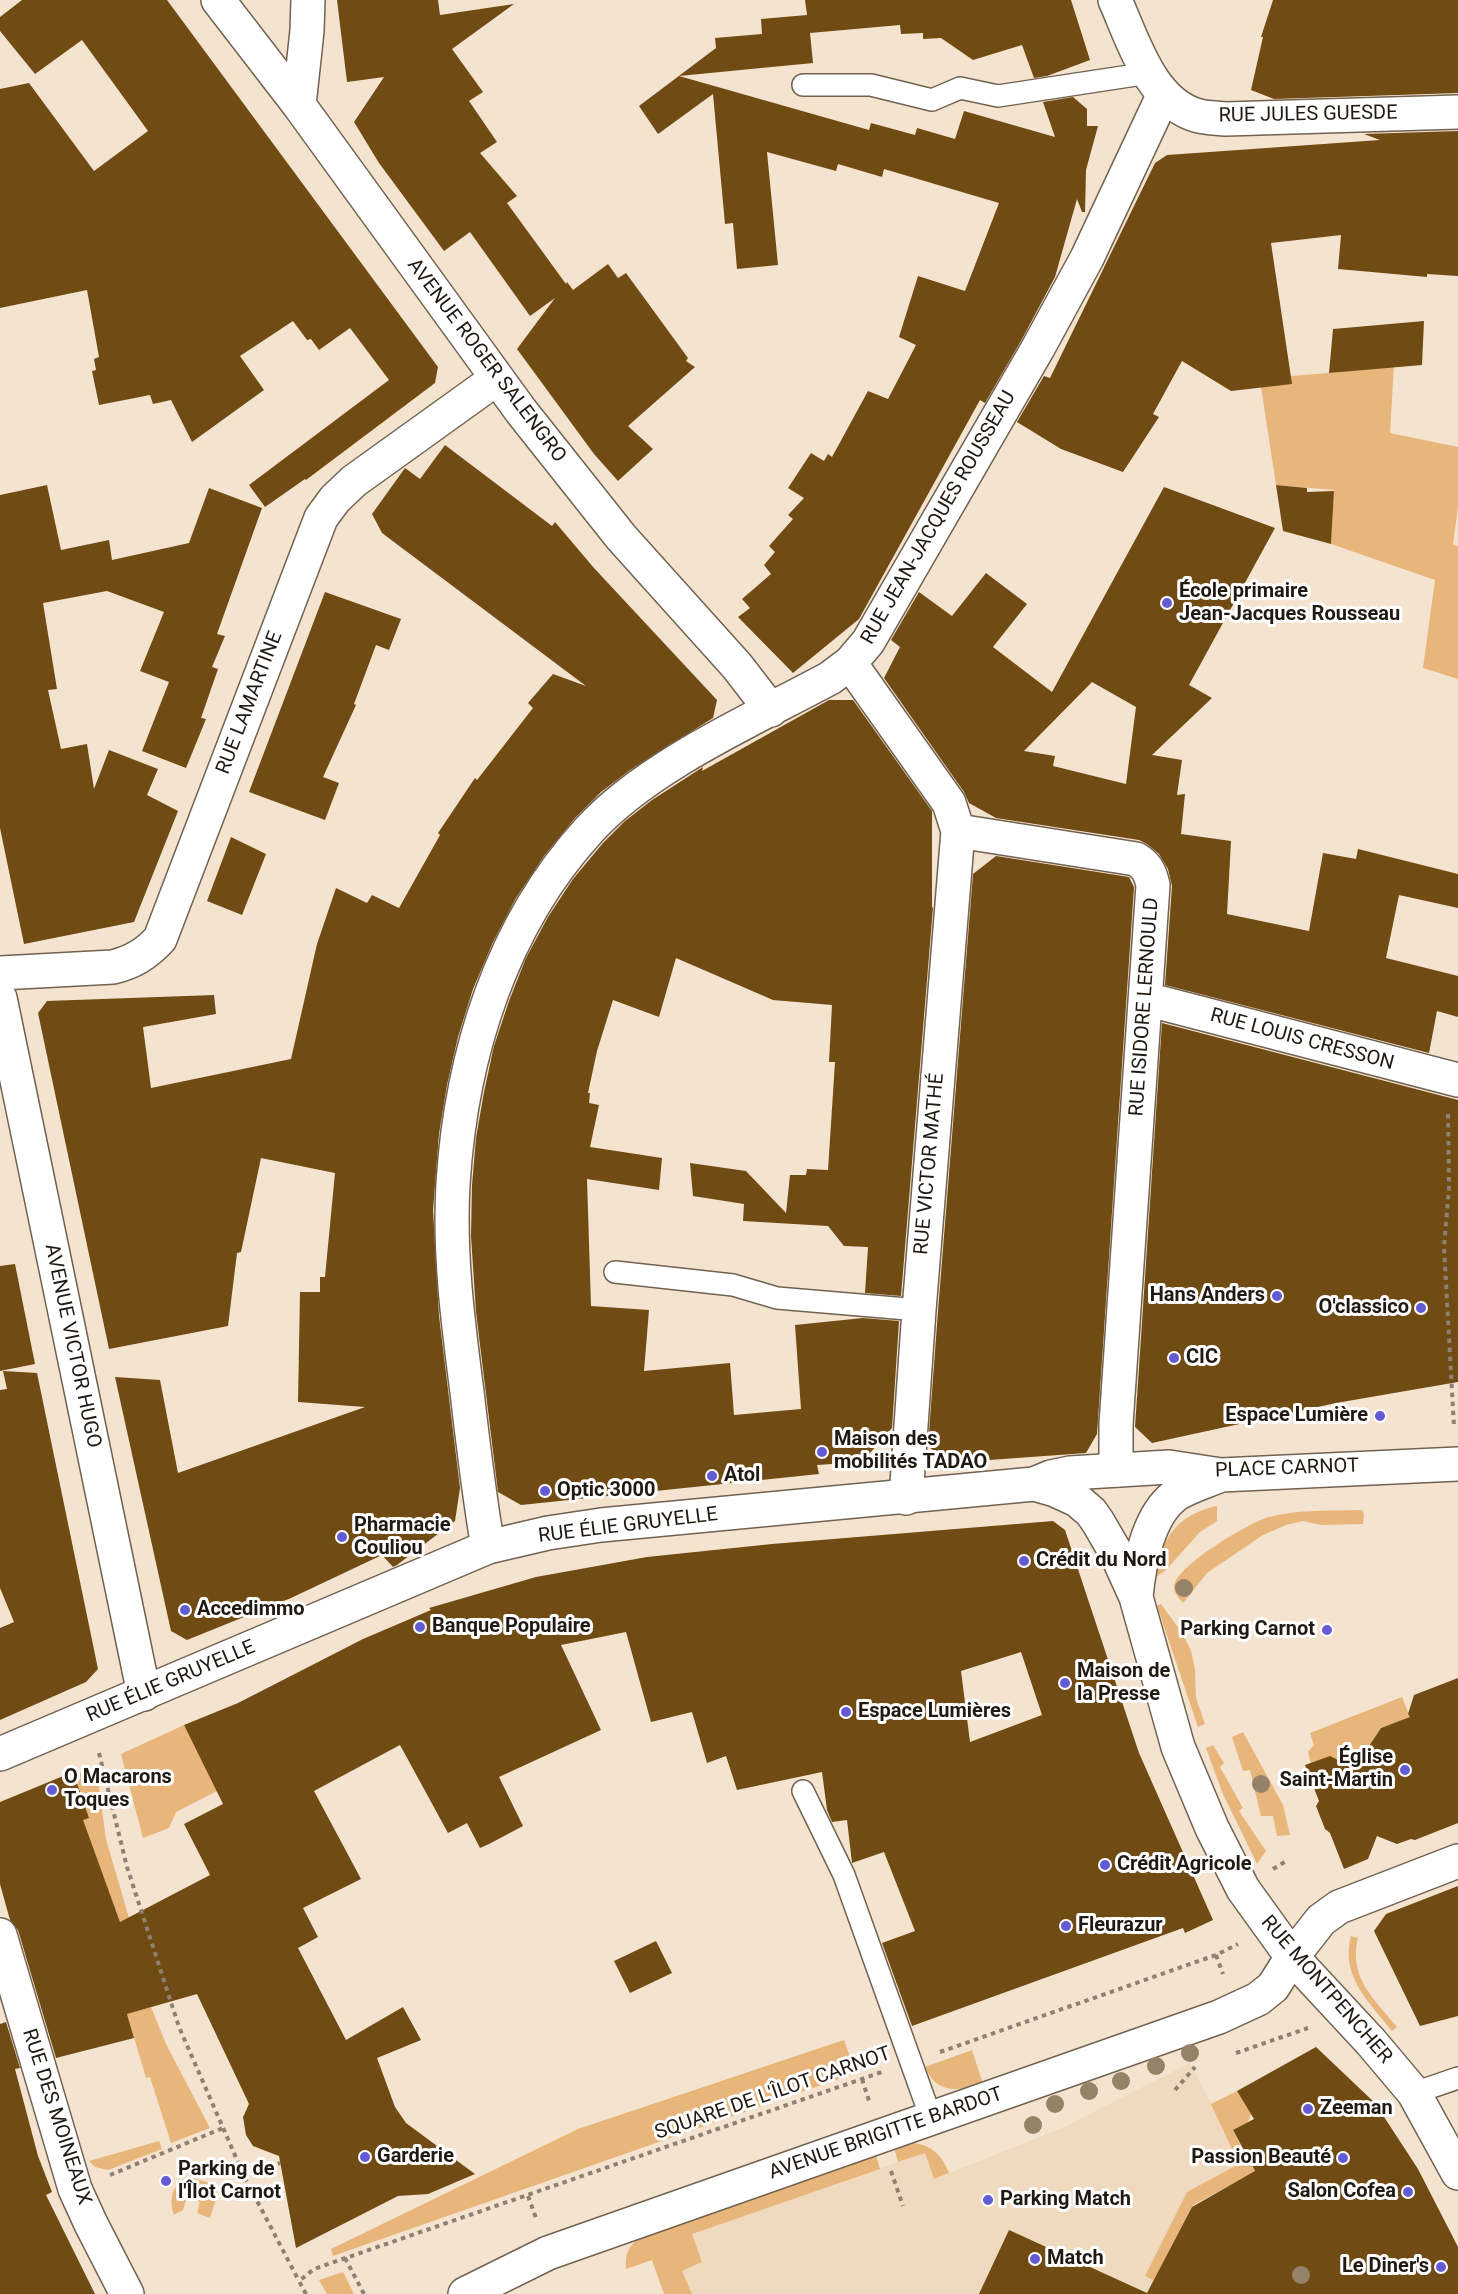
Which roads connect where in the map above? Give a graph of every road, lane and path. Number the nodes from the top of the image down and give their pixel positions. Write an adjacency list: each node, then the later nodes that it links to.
1 (218, 0): 6 (street, AVENUE ROGER SALENGRO)
2 (308, 0): 6 (street)
3 (1115, 0): 4 (street)
4 (1156, 85): 5 (lane); 7 (street, RUE JULES GUESDE); 9 (street, RUE JEAN-JACQUES ROUSSEAU)
5 (803, 86)
6 (299, 105): 8 (street, AVENUE ROGER SALENGRO)
7 (1458, 112)
8 (496, 379): 10 (street, AVENUE ROGER SALENGRO); 12 (street, RUE LAMARTINE)
9 (850, 663): 10 (street, RUE JEAN-JACQUES ROUSSEAU); 11 (street)
10 (771, 710): 23 (street, RUE JEAN-JACQUES ROUSSEAU)
11 (958, 831): 14 (street, RUE ISIDORE LERNOULD); 17 (street, RUE VICTOR MATHÉ)
12 (0, 973)
13 (0, 998): 25 (street, AVENUE VICTOR HUGO)
14 (1146, 999): 15 (street, RUE LOUIS CRESSON); 19 (street, RUE ISIDORE LERNOULD)
15 (1453, 1079): 18 (path)
16 (615, 1272): 17 (lane)
17 (919, 1310): 22 (street, RUE VICTOR MATHÉ)
18 (1457, 1464): 20 (street, PLACE CARNOT)
19 (1116, 1470): 20 (street, PLACE CARNOT); 21 (street, RUE ÉLIE GRUYELLE)
20 (1221, 1474): 24 (street, RUE MONTPENCHER)
21 (1034, 1484): 22 (street, RUE ÉLIE GRUYELLE); 24 (street, RUE MONTPENCHER)
22 (906, 1498): 23 (street, RUE ÉLIE GRUYELLE)
23 (488, 1547): 25 (street, RUE ÉLIE GRUYELLE)
24 (1136, 1597): 30 (street, RUE MONTPENCHER)
25 (144, 1694): 26 (street, RUE ÉLIE GRUYELLE)
26 (87, 1718): 27 (street, RUE ÉLIE GRUYELLE); 41 (path)
27 (0, 1755)
28 (803, 1791): 35 (lane)
29 (1458, 1861): 32 (street, AVENUE BRIGITTE BARDOT)
30 (1269, 1926): 32 (street, RUE MONTPENCHER); 35 (path, SQUARE DE L'ÎLOT CARNOT)
31 (0, 1935): 45 (street, RUE DES MOINEAUX)
32 (1292, 1957): 33 (street, RUE MONTPENCHER); 40 (street, AVENUE BRIGITTE BARDOT)
33 (1346, 2015): 34 (path); 39 (street, RUE MONTPENCHER)
34 (1232, 2054)
35 (910, 2062): 40 (lane); 46 (path, SQUARE DE L'ÎLOT CARNOT)
36 (1204, 2064): 38 (path)
37 (1458, 2078): 39 (lane)
38 (1175, 2090)
39 (1414, 2093): 43 (street, RUE MONTPENCHER)
40 (931, 2118): 48 (street, AVENUE BRIGITTE BARDOT)
41 (223, 2128): 44 (path); 45 (path)
42 (280, 2163): 44 (path)
43 (1458, 2173)
44 (244, 2176): 47 (path)
45 (75, 2188): 49 (street, RUE DES MOINEAUX)
46 (345, 2258): 47 (path, SQUARE DE L'ÎLOT CARNOT); 51 (path)
47 (299, 2280): 50 (path)
48 (473, 2292)
49 (127, 2294)
50 (306, 2294)
51 (364, 2294)

